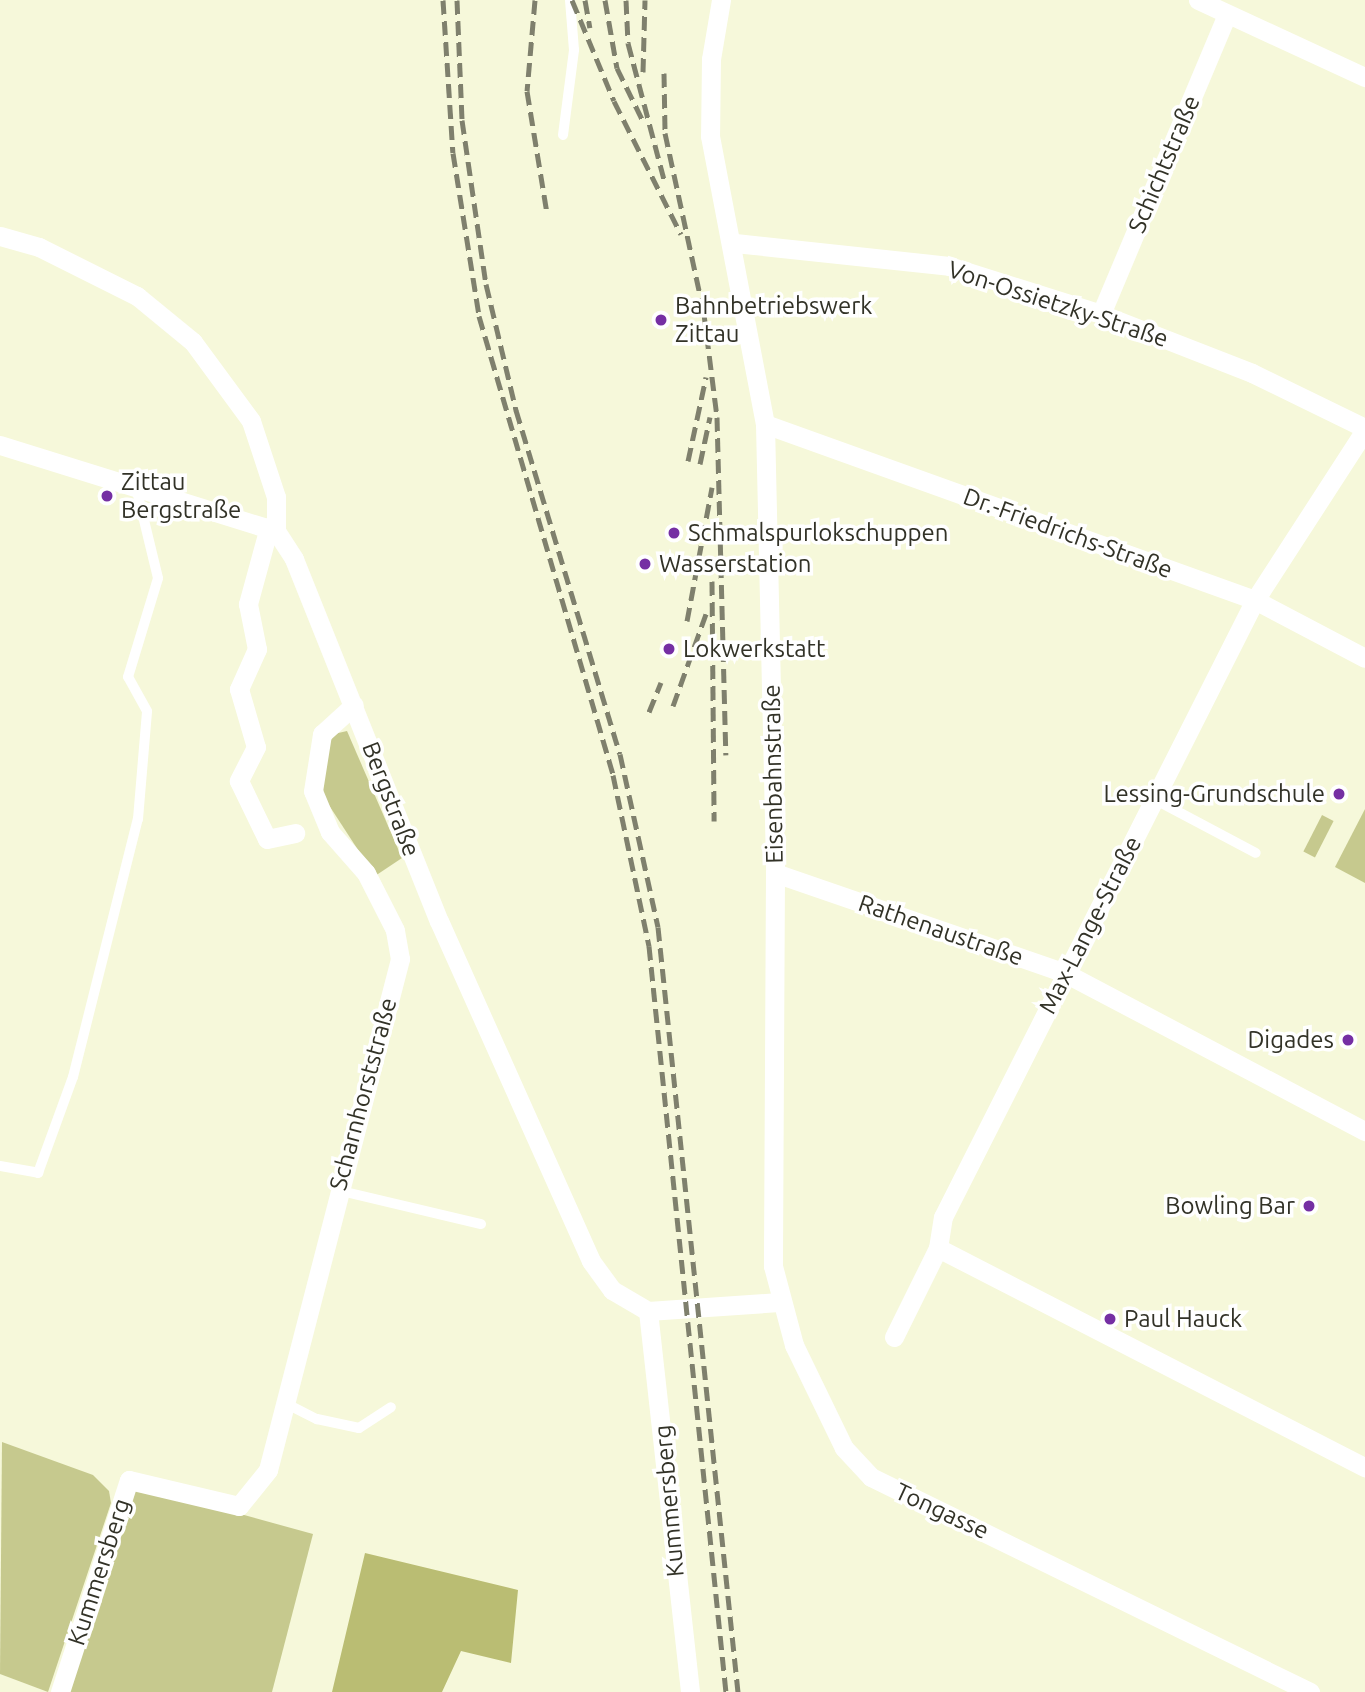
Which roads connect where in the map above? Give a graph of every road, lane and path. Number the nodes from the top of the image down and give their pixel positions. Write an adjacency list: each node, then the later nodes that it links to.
1 (570, 0): 6 (lane)
2 (721, 0): 8 (street, Eisenbahnstraße)
3 (1198, 0): 4 (street)
4 (1227, 14): 5 (street); 9 (street, Schichtstraße)
5 (1365, 77)
6 (563, 135)
7 (0, 236): 14 (street)
8 (735, 243): 9 (street, Von-Ossietzky-Straße); 10 (street, Eisenbahnstraße)
9 (1101, 314): 11 (street, Von-Ossietzky-Straße)
10 (765, 424): 15 (street, Dr.-Friedrichs-Straße); 21 (street, Eisenbahnstraße)
11 (1365, 429): 15 (street, Max-Lange-Straße)
12 (0, 445): 13 (street)
13 (135, 484): 14 (street); 24 (lane)
14 (272, 529): 17 (street, Bergstraße); 19 (street)
15 (1255, 600): 16 (street, Dr.-Friedrichs-Straße); 18 (street, Max-Lange-Straße)
16 (1365, 658)
17 (354, 705): 25 (street, Scharnhorststraße); 29 (street, Bergstraße)
18 (1154, 799): 20 (lane); 22 (street, Max-Lange-Straße)
19 (295, 833)
20 (1256, 853)
21 (775, 873): 22 (street, Rathenaustraße); 28 (street, Eisenbahnstraße)
22 (1065, 974): 23 (street, Rathenaustraße); 27 (street, Max-Lange-Straße)
23 (1365, 1131)
24 (0, 1166)
25 (337, 1190): 26 (lane); 31 (street, Scharnhorststraße)
26 (481, 1224)
27 (937, 1248): 30 (street, Max-Lange-Straße); 33 (street)
28 (779, 1302): 29 (street); 37 (street, Tongasse)
29 (649, 1311): 36 (street, Kummersberg)
30 (894, 1337)
31 (285, 1403): 32 (lane); 34 (street, Scharnhorststraße)
32 (390, 1407)
33 (1365, 1467)
34 (239, 1506): 35 (street, Kummersberg)
35 (61, 1692)
36 (690, 1692)
37 (1310, 1692)

